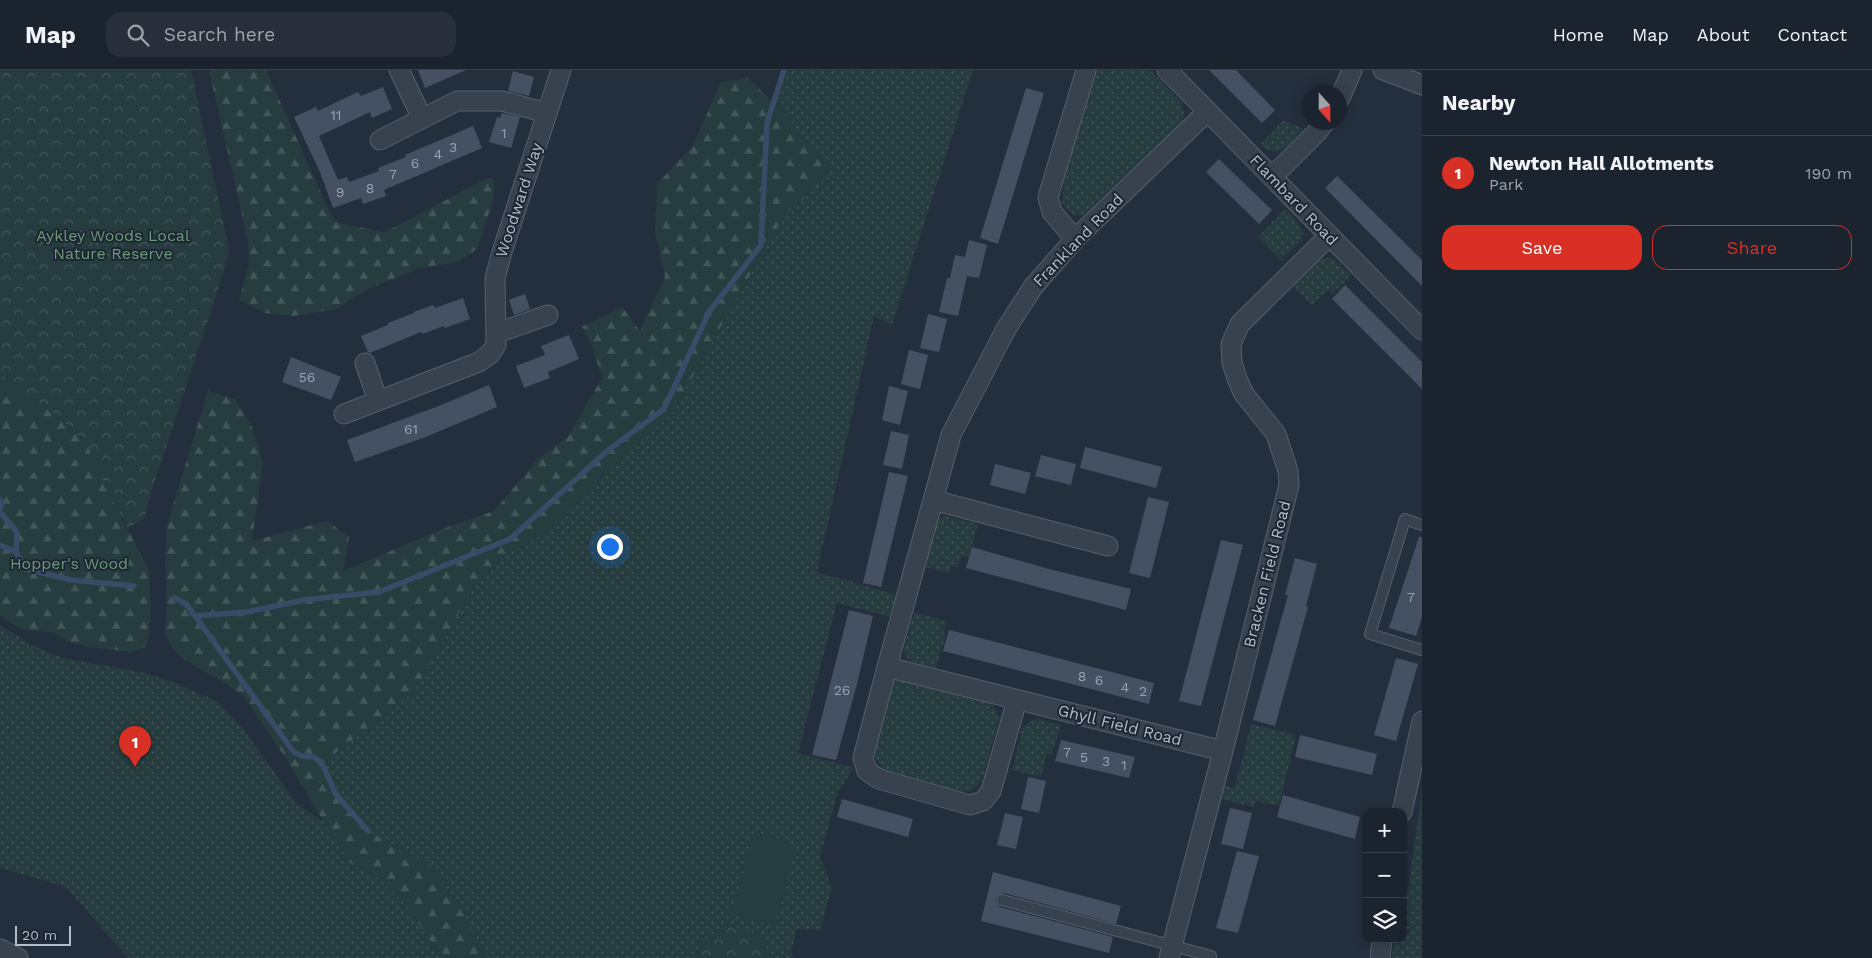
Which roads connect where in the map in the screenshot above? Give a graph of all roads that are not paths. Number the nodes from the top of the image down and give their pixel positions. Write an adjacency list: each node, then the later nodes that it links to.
1 (399, 70): 11 (street)
2 (561, 70): 10 (street, Woodward Way)
3 (1086, 70): 16 (street)
4 (1167, 70): 9 (street, Flambard Road)
5 (1352, 70): 7 (street)
6 (1383, 70): 8 (street)
7 (1346, 85)
8 (1422, 85)
9 (1208, 112): 14 (street, Flambard Road); 16 (street, Frankland Road)
10 (547, 113): 11 (street); 19 (street, Woodward Way)
11 (422, 118): 13 (street)
12 (1319, 130): 14 (street)
13 (380, 140)
14 (1272, 176): 15 (street, Flambard Road)
15 (1329, 236): 18 (street, Flambard Road); 30 (street, Bracken Field Road)
16 (1076, 239): 23 (street, Frankland Road)
17 (548, 315): 19 (street)
18 (1422, 330)
19 (497, 333): 21 (street, Woodward Way)
20 (365, 363): 21 (street)
21 (378, 401): 22 (street, Woodward Way)
22 (344, 414)
23 (933, 500): 25 (street); 27 (street, Frankland Road)
24 (1422, 525): 26 (lane)
25 (1108, 546)
26 (1422, 650)
27 (887, 667): 28 (street, Ghyll Field Road); 28 (street)
28 (1017, 700): 30 (street, Ghyll Field Road)
29 (1422, 721): 31 (street)
30 (1223, 750): 35 (street, Bracken Field Road)
31 (1403, 808)
32 (1002, 900): 35 (lane)
33 (1382, 943): 38 (street)
34 (0, 949): 37 (street)
35 (1170, 952): 36 (lane)
36 (1211, 956)
37 (18, 958)
38 (1380, 958)

